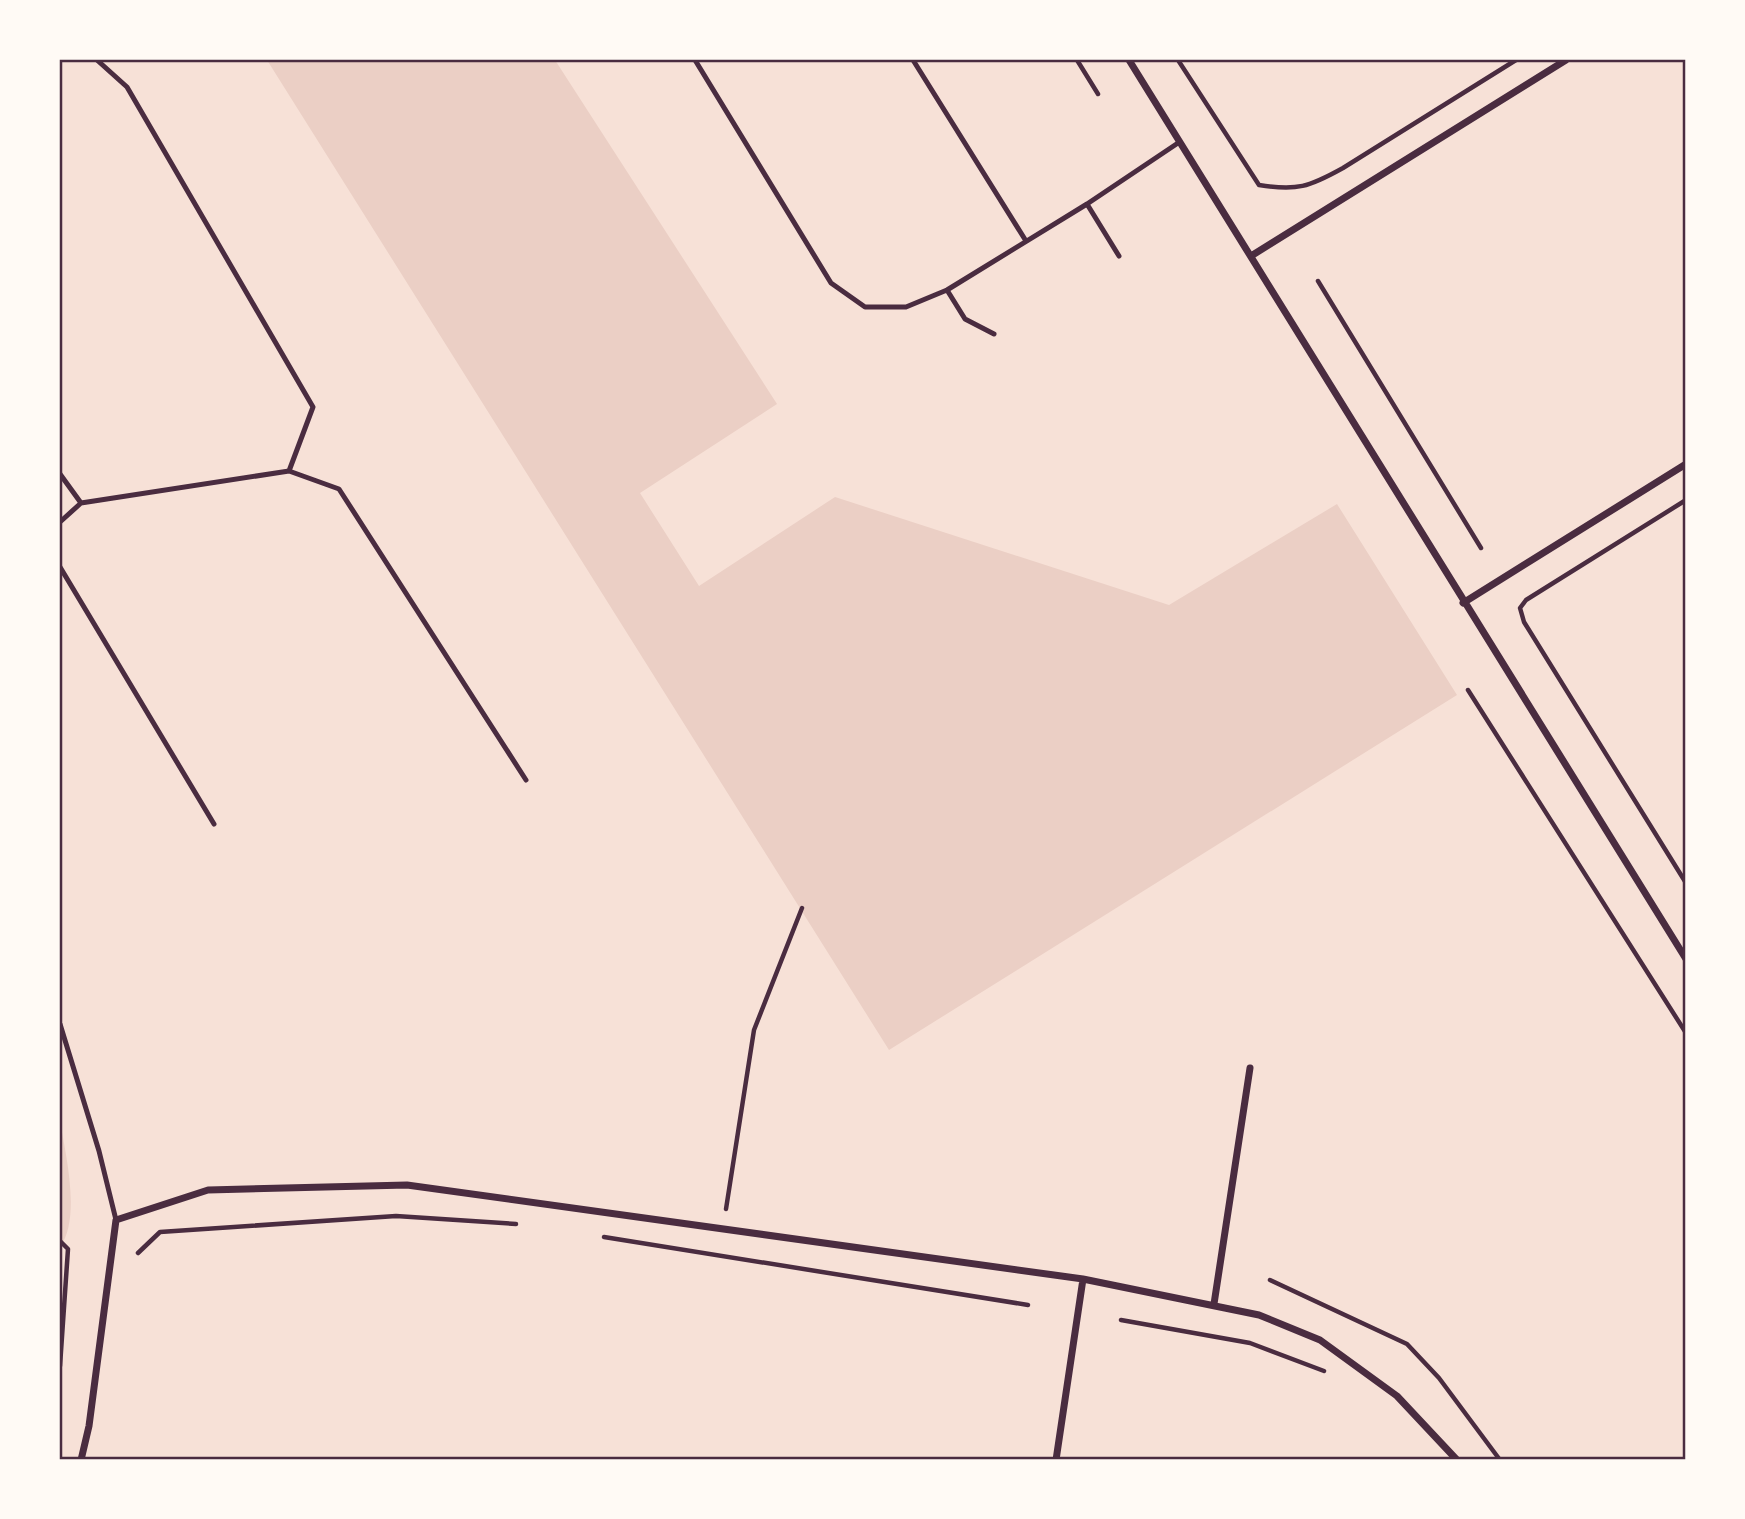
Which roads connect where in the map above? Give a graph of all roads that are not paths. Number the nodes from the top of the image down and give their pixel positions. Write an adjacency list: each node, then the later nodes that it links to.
1 (97, 60): 14 (lane)
2 (695, 60): 11 (lane)
3 (913, 60): 8 (lane)
4 (1129, 60): 6 (street)
5 (1566, 60): 10 (street)
6 (1178, 143): 7 (lane); 10 (street)
7 (1087, 204): 8 (lane); 9 (lane)
8 (1026, 241): 11 (lane)
9 (1119, 256)
10 (1251, 256): 19 (street)
11 (947, 290): 12 (lane)
12 (994, 334)
13 (1685, 464): 19 (street)
14 (289, 471): 16 (lane); 20 (lane)
15 (60, 474): 16 (lane)
16 (81, 503): 17 (lane)
17 (60, 522)
18 (60, 567): 21 (lane)
19 (1464, 603): 23 (street)
20 (526, 780)
21 (215, 824)
22 (1685, 940): 23 (lane)
23 (1677, 945): 24 (street)
24 (1685, 959)
25 (60, 1024): 27 (lane)
26 (1250, 1068): 29 (street)
27 (116, 1220): 28 (street); 30 (street)
28 (1083, 1279): 29 (street); 31 (street)
29 (1214, 1304): 32 (street)
30 (81, 1460)
31 (1056, 1460)
32 (1457, 1460)

